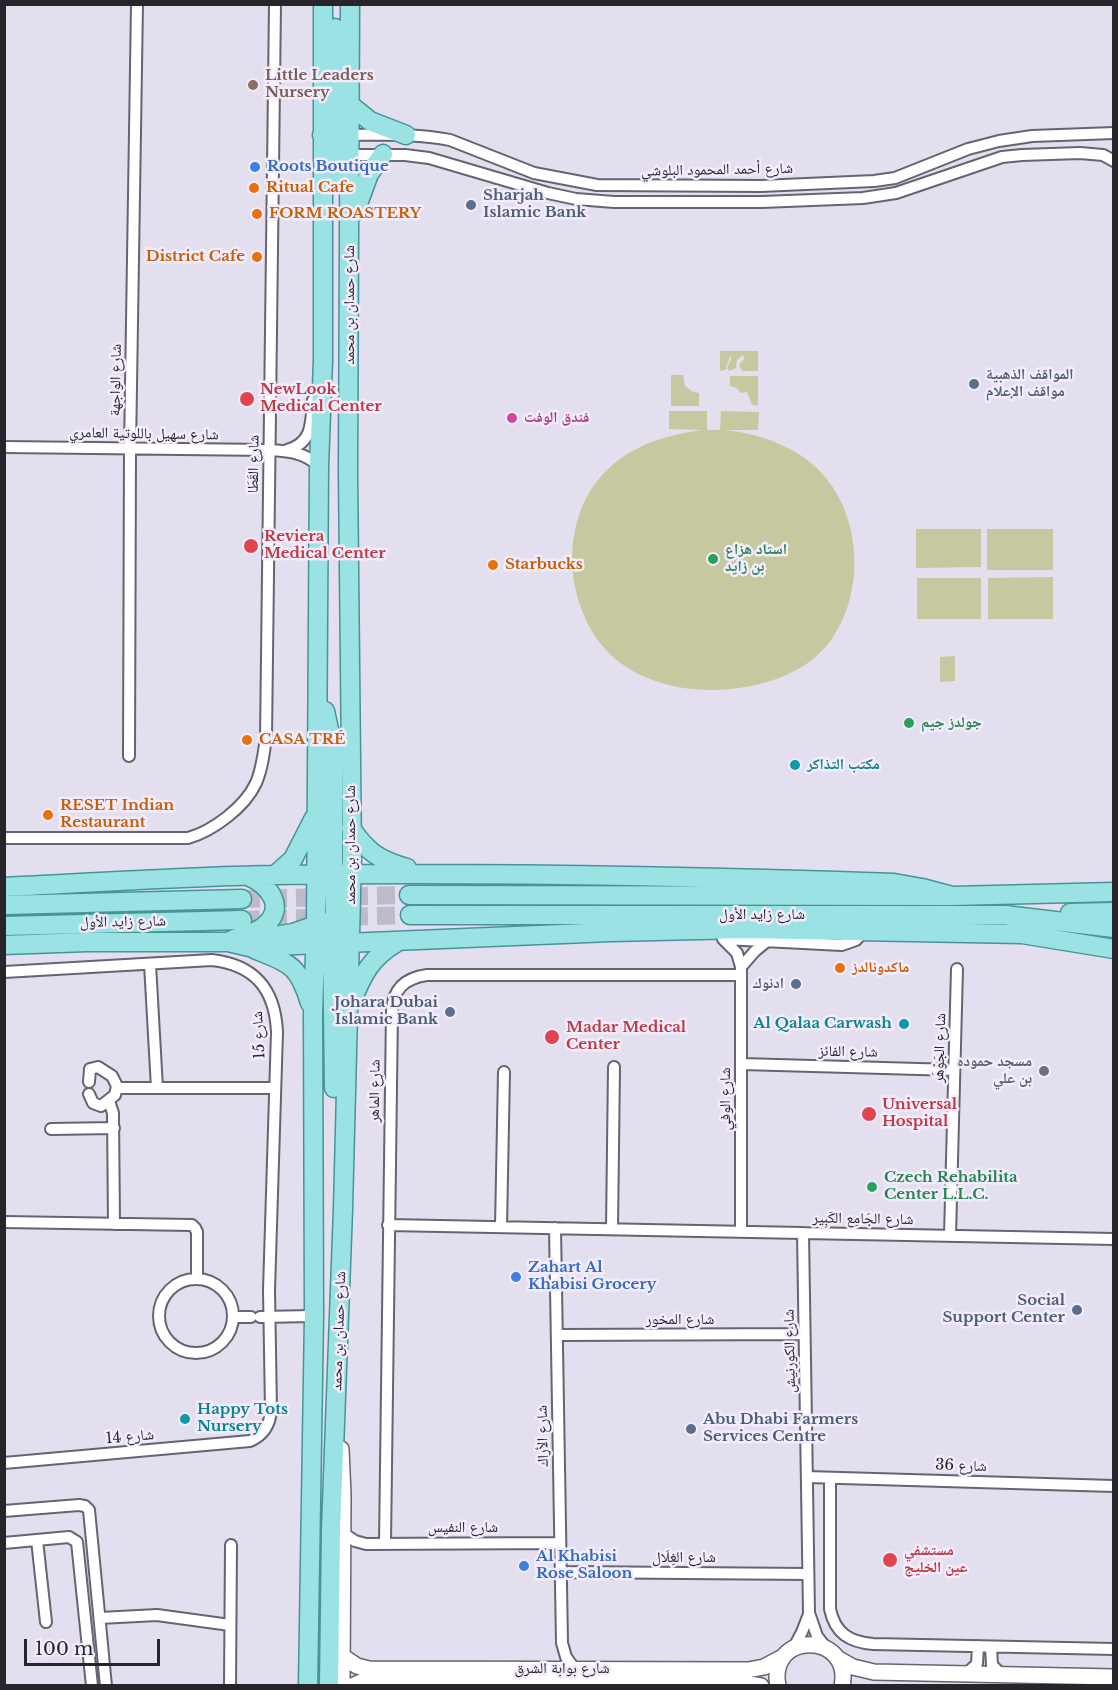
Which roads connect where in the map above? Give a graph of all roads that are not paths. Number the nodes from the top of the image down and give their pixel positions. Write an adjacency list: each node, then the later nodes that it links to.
1 (137, 4): 17 (street, شارع الواجهة)
2 (275, 4): 18 (street, شارع القَطَا)
3 (323, 4): 8 (main road, شارع حمدان بن محمد)
4 (333, 4): 8 (main road)
5 (350, 4): 6 (main road, شارع حمدان بن محمد)
6 (349, 104): 8 (main road, شارع حمدان بن محمد); 9 (main road)
7 (1113, 133): 9 (street, شارع أحمد المحمود البلوشي)
8 (336, 135): 9 (street, شارع أحمد المحمود البلوشي); 11 (main road, شارع حمدان بن محمد); 11 (main road, شارع حمدان بن محمد)
9 (406, 135)
10 (383, 154): 11 (street, شارع أحمد المحمود البلوشي); 12 (street, شارع أحمد المحمود البلوشي); 13 (main road)
11 (336, 155): 13 (main road, شارع حمدان بن محمد); 14 (main road); 15 (main road, شارع حمدان بن محمد)
12 (1113, 161)
13 (350, 231): 14 (main road, شارع حمدان بن محمد)
14 (350, 302): 24 (main road, شارع حمدان بن محمد)
15 (322, 360): 19 (street); 20 (main road, شارع حمدان بن محمد)
16 (4, 447): 17 (street, شارع سهيل باللوتية العامري)
17 (130, 449): 18 (street, شارع سهيل باللوتية العامري); 22 (street, شارع الواجهة)
18 (269, 450): 19 (street, شارع سهيل باللوتية العامري); 25 (street, شارع القَطَا)
19 (284, 451): 20 (street, شارع سهيل باللوتية العامري)
20 (319, 466): 21 (main road, شارع حمدان بن محمد)
21 (319, 692): 23 (main road, شارع حمدان بن محمد); 27 (main road)
22 (129, 756)
23 (317, 811): 27 (main road, شارع حمدان بن محمد); 28 (main road)
24 (351, 828): 26 (main road); 27 (main road, شارع حمدان بن محمد)
25 (4, 838)
26 (426, 873): 27 (main road); 33 (main road)
27 (334, 874): 28 (main road); 40 (main road, شارع حمدان بن محمد); 40 (main road); 50 (main road, شارع حمدان بن محمد)
28 (275, 875): 29 (main road)
29 (248, 876): 30 (main road); 48 (main road)
30 (4, 887)
31 (1113, 892): 33 (main road, شارع زايد الأول)
32 (409, 895): 33 (main road, شارع زايد الأول)
33 (952, 896)
34 (242, 899): 35 (main road, شارع زايد الأول)
35 (4, 905)
36 (1113, 912): 38 (main road)
37 (410, 915): 38 (main road, شارع زايد الأول)
38 (1005, 915): 42 (main road, شارع زايد الأول)
39 (242, 920): 41 (main road, شارع زايد الأول)
40 (328, 920): 48 (main road); 50 (main road, شارع حمدان بن محمد); 50 (main road)
41 (4, 926)
42 (1113, 929): 45 (main road)
43 (864, 931): 44 (main road); 45 (main road); 49 (street)
44 (655, 932): 46 (street); 47 (main road)
45 (1022, 934): 53 (main road)
46 (723, 939): 49 (street); 56 (street, شارع الوفي)
47 (398, 941): 50 (main road); 58 (main road)
48 (228, 942): 51 (main road); 52 (main road)
49 (766, 942): 56 (street)
50 (333, 944): 52 (main road); 58 (main road, شارع حمدان بن محمد); 59 (main road, شارع حمدان بن محمد); 68 (main road)
51 (4, 945)
52 (249, 947): 59 (main road)
53 (1113, 949)
54 (150, 964): 57 (street, شارع 15); 65 (street); 66 (street, شارع 15)
55 (957, 969): 62 (street, شارع الجَوْهَر)
56 (741, 971): 60 (street, شارع الوفي); 73 (street, شارع الماهر)
57 (4, 972)
58 (348, 1010): 68 (main road, شارع حمدان بن محمد)
59 (313, 1013): 83 (main road, شارع حمدان بن محمد)
60 (742, 1064): 62 (street, شارع الفائز); 77 (street, شارع الوفي)
61 (614, 1067): 76 (street)
62 (954, 1070): 79 (street, شارع الجَوْهَر)
63 (504, 1072): 74 (street)
64 (117, 1088): 65 (street); 67 (street); 67 (street)
65 (157, 1088): 66 (street)
66 (275, 1088): 82 (street, شارع 15)
67 (109, 1101): 69 (street)
68 (345, 1124): 87 (main road, شارع حمدان بن محمد)
69 (114, 1128): 70 (street); 72 (street)
70 (51, 1129)
71 (4, 1222): 72 (street)
72 (114, 1224): 81 (street)
73 (388, 1225): 74 (street, شارع الجَامِع الكَبِير); 97 (street, شارع الماهر)
74 (501, 1227): 75 (street, شارع الجَامِع الكَبِير)
75 (555, 1228): 76 (street, شارع الجَامِع الكَبِير); 86 (street, شارع الأراك)
76 (612, 1229): 77 (street, شارع الجَامِع الكَبِير)
77 (741, 1232): 78 (street, شارع الجَامِع الكَبِير)
78 (802, 1233): 79 (street, شارع الجَامِع الكَبِير); 85 (street, شارع الكورنيش)
79 (950, 1236): 80 (street, شارع الجَامِع الكَبِير)
80 (1113, 1239)
81 (197, 1279): 84 (street); 84 (street)
82 (260, 1316): 83 (street); 84 (street); 88 (street, شارع 15)
83 (314, 1316): 123 (main road, شارع حمدان بن محمد)
84 (233, 1317)
85 (804, 1334): 86 (street, شارع المخور); 90 (street, شارع الكورنيش)
86 (557, 1335): 98 (street, شارع الأراك)
87 (336, 1408): 94 (street); 124 (main road, شارع حمدان بن محمد)
88 (257, 1438): 89 (street, شارع 14)
89 (4, 1463)
90 (807, 1477): 91 (street, شارع 36); 103 (street, شارع الكورنيش)
91 (830, 1478): 92 (street, شارع 36); 109 (street)
92 (1113, 1486)
93 (4, 1511): 105 (street)
94 (343, 1533): 99 (street, شارع النفيس); 101 (street)
95 (37, 1540): 96 (street); 106 (street); 120 (street)
96 (4, 1543)
97 (385, 1543): 98 (street, شارع النفيس); 99 (street, شارع النفيس)
98 (560, 1543): 102 (street, شارع الأراك)
99 (366, 1544): 101 (street)
100 (231, 1545): 107 (street)
101 (343, 1560): 114 (street)
102 (561, 1572): 103 (street, شارع الغِلَال); 108 (street, شارع الأراك)
103 (808, 1574): 104 (street, شارع الكورنيش)
104 (809, 1613): 112 (street, شارع الكورنيش); 113 (street, شارع الكورنيش)
105 (100, 1618): 107 (street); 121 (street)
106 (46, 1622)
107 (230, 1625): 122 (street)
108 (562, 1643): 115 (street, شارع الأراك); 116 (street, شارع الأراك)
109 (978, 1646): 110 (street); 117 (street)
110 (992, 1647): 111 (street); 118 (street)
111 (1112, 1649)
112 (788, 1653): 113 (street, شارع بوابة الشرق); 116 (street, شارع بوابة الشرق); 128 (street)
113 (832, 1653): 117 (street); 129 (street)
114 (342, 1656): 115 (street, شارع بوابة الشرق); 125 (street)
115 (550, 1668): 116 (street, شارع بوابة الشرق)
116 (574, 1668)
117 (966, 1674): 118 (street)
118 (1002, 1675): 119 (street)
119 (1113, 1677)
120 (92, 1686)
121 (106, 1686)
122 (230, 1686)
123 (308, 1686)
124 (329, 1686)
125 (342, 1686)
126 (352, 1686): 127 (street, شارع بوابة الشرق)
127 (761, 1686)
128 (778, 1686)
129 (842, 1686)

